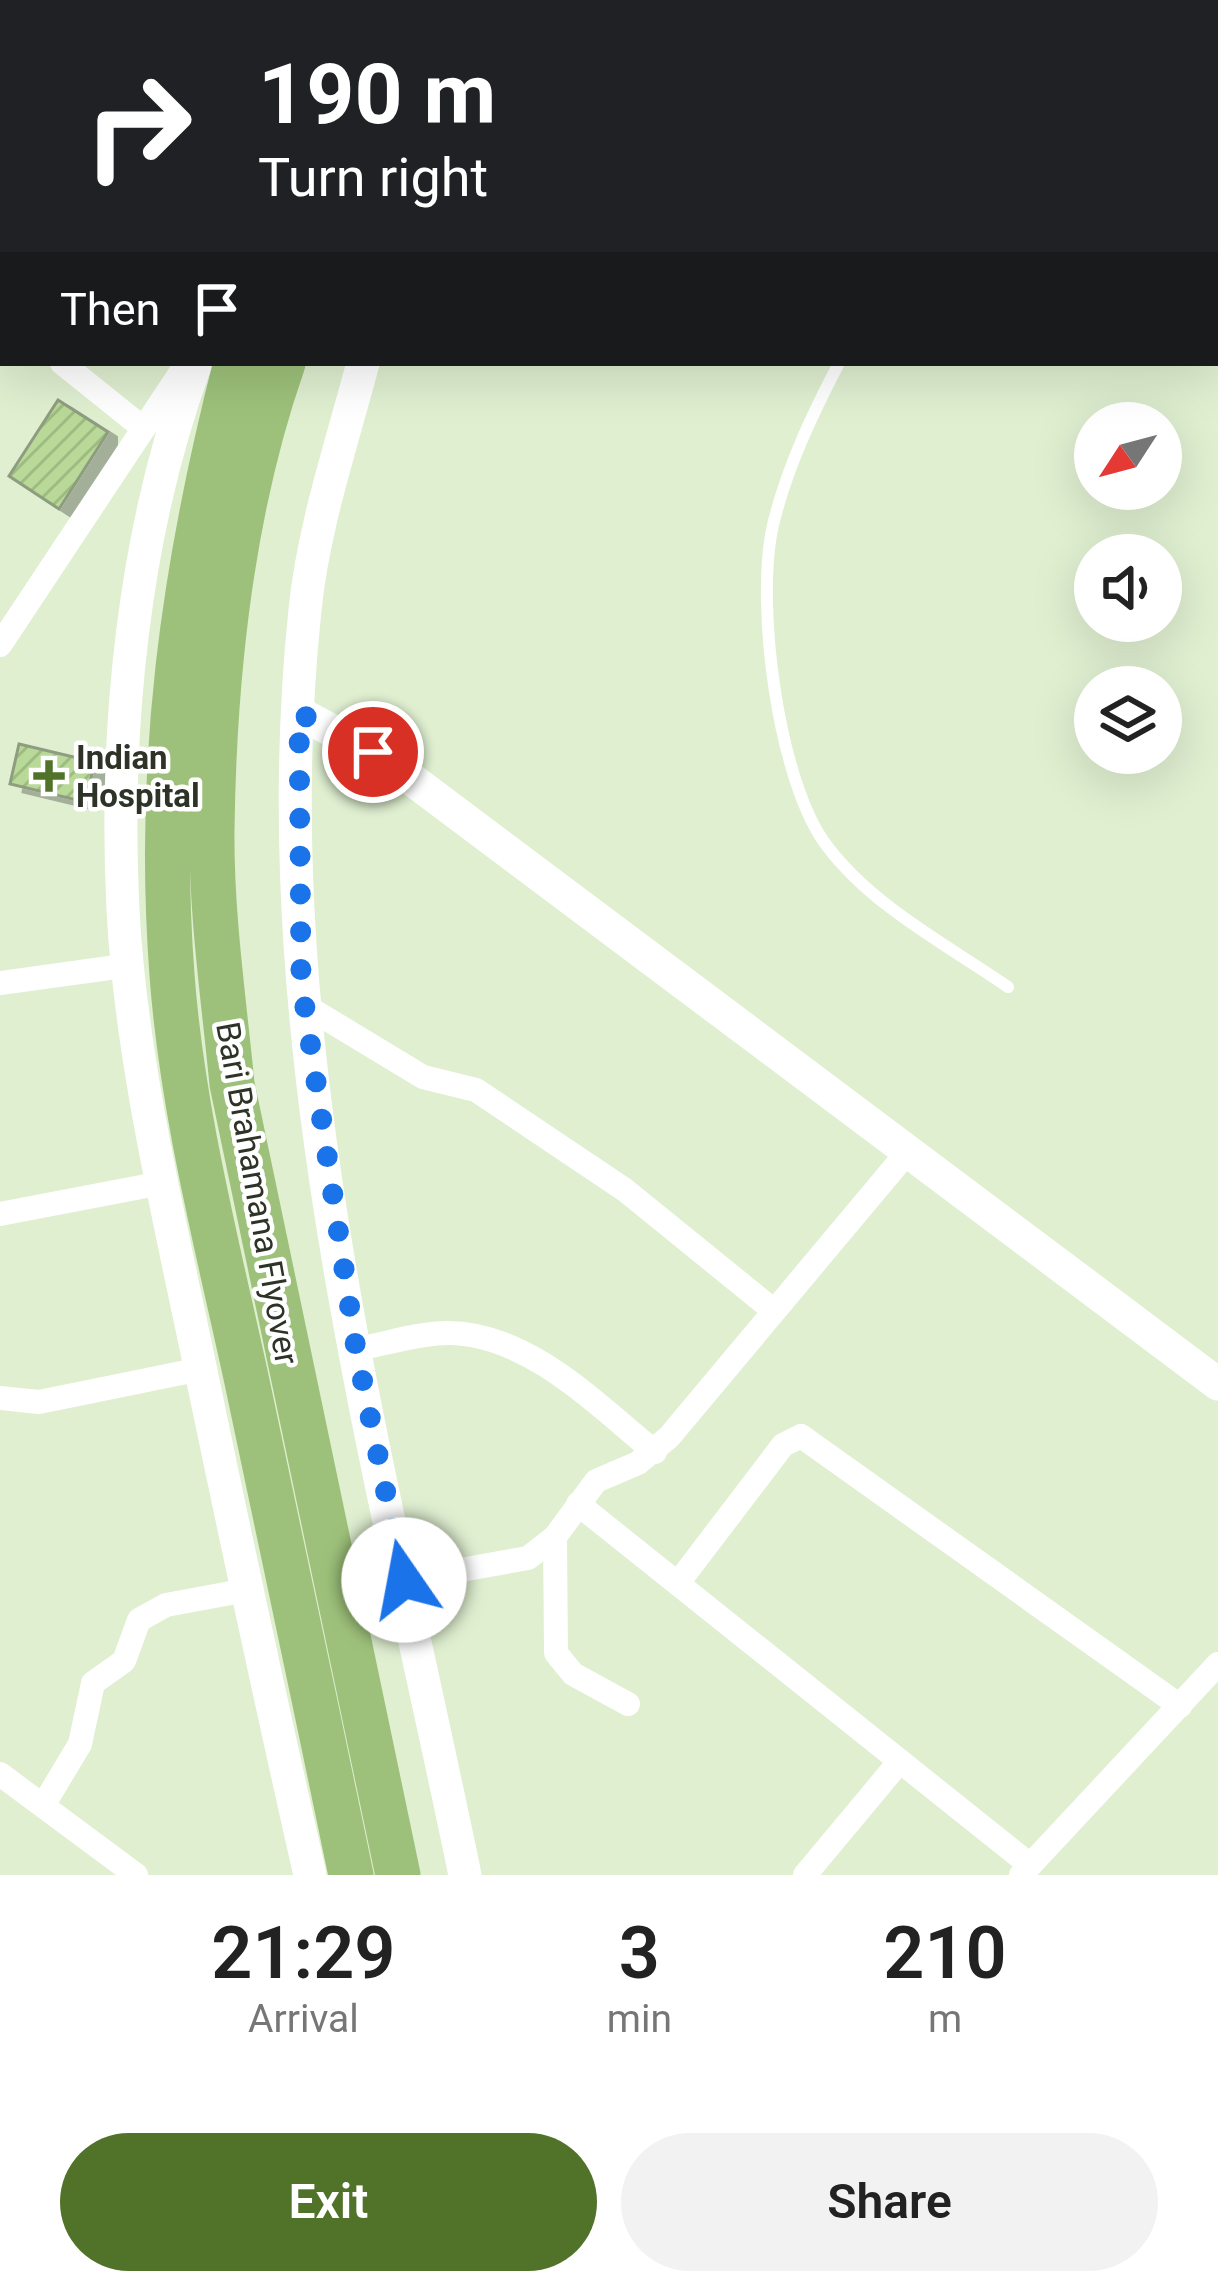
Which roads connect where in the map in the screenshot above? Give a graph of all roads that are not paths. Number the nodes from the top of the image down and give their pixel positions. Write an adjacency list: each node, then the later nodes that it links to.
1 (66, 366): 8 (street)
2 (185, 366): 8 (street)
3 (195, 366): 11 (street)
4 (235, 366): 38 (highway, Bari Brahamana Flyover)
5 (283, 366): 39 (highway, Bari Brahamana Flyover)
6 (362, 366): 10 (street)
7 (837, 366): 13 (lane)
8 (143, 428): 9 (street)
9 (4, 631)
10 (299, 713): 14 (street); 15 (street)
11 (130, 965): 12 (street); 16 (street)
12 (0, 983)
13 (1008, 987)
14 (304, 1005): 18 (street); 19 (street)
15 (910, 1149): 18 (street); 21 (street)
16 (162, 1183): 17 (street); 20 (street)
17 (0, 1214)
18 (773, 1310): 23 (street)
19 (356, 1349): 23 (street); 26 (street)
20 (201, 1369): 22 (street); 28 (street)
21 (1218, 1384)
22 (0, 1398)
23 (655, 1452): 24 (street)
24 (578, 1504): 25 (street); 27 (street)
25 (555, 1537): 26 (street); 30 (street)
26 (404, 1580): 40 (street)
27 (678, 1583): 31 (street); 32 (street)
28 (247, 1590): 34 (street); 37 (street)
29 (1218, 1664): 31 (street)
30 (628, 1704)
31 (1180, 1706): 35 (street)
32 (900, 1761): 35 (street); 41 (street)
33 (0, 1774): 34 (street)
34 (44, 1804): 36 (street)
35 (1025, 1870)
36 (136, 1875)
37 (310, 1875)
38 (351, 1875)
39 (398, 1875)
40 (465, 1875)
41 (805, 1875)

